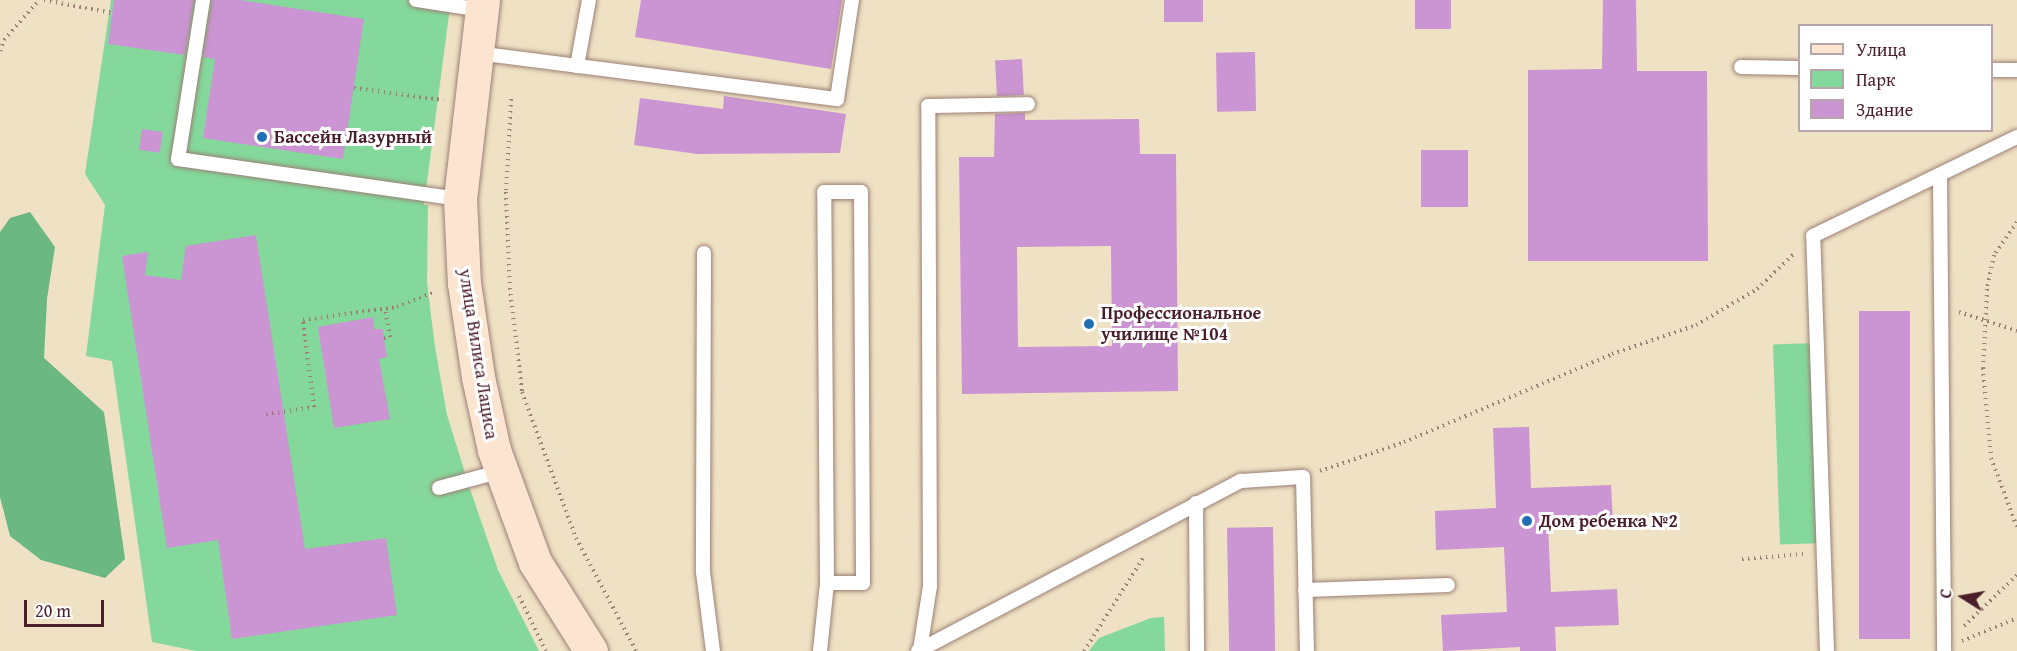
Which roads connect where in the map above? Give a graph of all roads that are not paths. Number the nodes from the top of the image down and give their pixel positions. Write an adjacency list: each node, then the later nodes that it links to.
1 (203, 0): 15 (lane)
2 (416, 0): 5 (lane)
3 (589, 0): 7 (lane)
4 (852, 0): 7 (lane)
5 (482, 5): 6 (street, улица Вилиса Лациса)
6 (474, 52): 7 (lane); 15 (street, улица Вилиса Лациса)
7 (577, 66)
8 (1741, 68): 9 (lane)
9 (1798, 68)
10 (1993, 70): 11 (lane)
11 (2017, 70)
12 (1028, 104): 27 (lane)
13 (2017, 137): 14 (lane)
14 (1940, 175): 23 (lane); 30 (lane)
15 (460, 199): 17 (street, улица Вилиса Лациса)
16 (704, 253): 25 (lane)
17 (502, 471): 18 (lane); 24 (street, улица Вилиса Лациса)
18 (439, 488)
19 (1196, 503): 22 (lane); 27 (lane); 28 (lane)
20 (827, 584): 20 (lane); 26 (lane)
21 (1448, 585): 22 (lane)
22 (1305, 590): 29 (lane)
23 (1944, 649)
24 (591, 651)
25 (713, 651)
26 (820, 651)
27 (919, 651)
28 (1197, 651)
29 (1306, 651)
30 (1827, 651)

